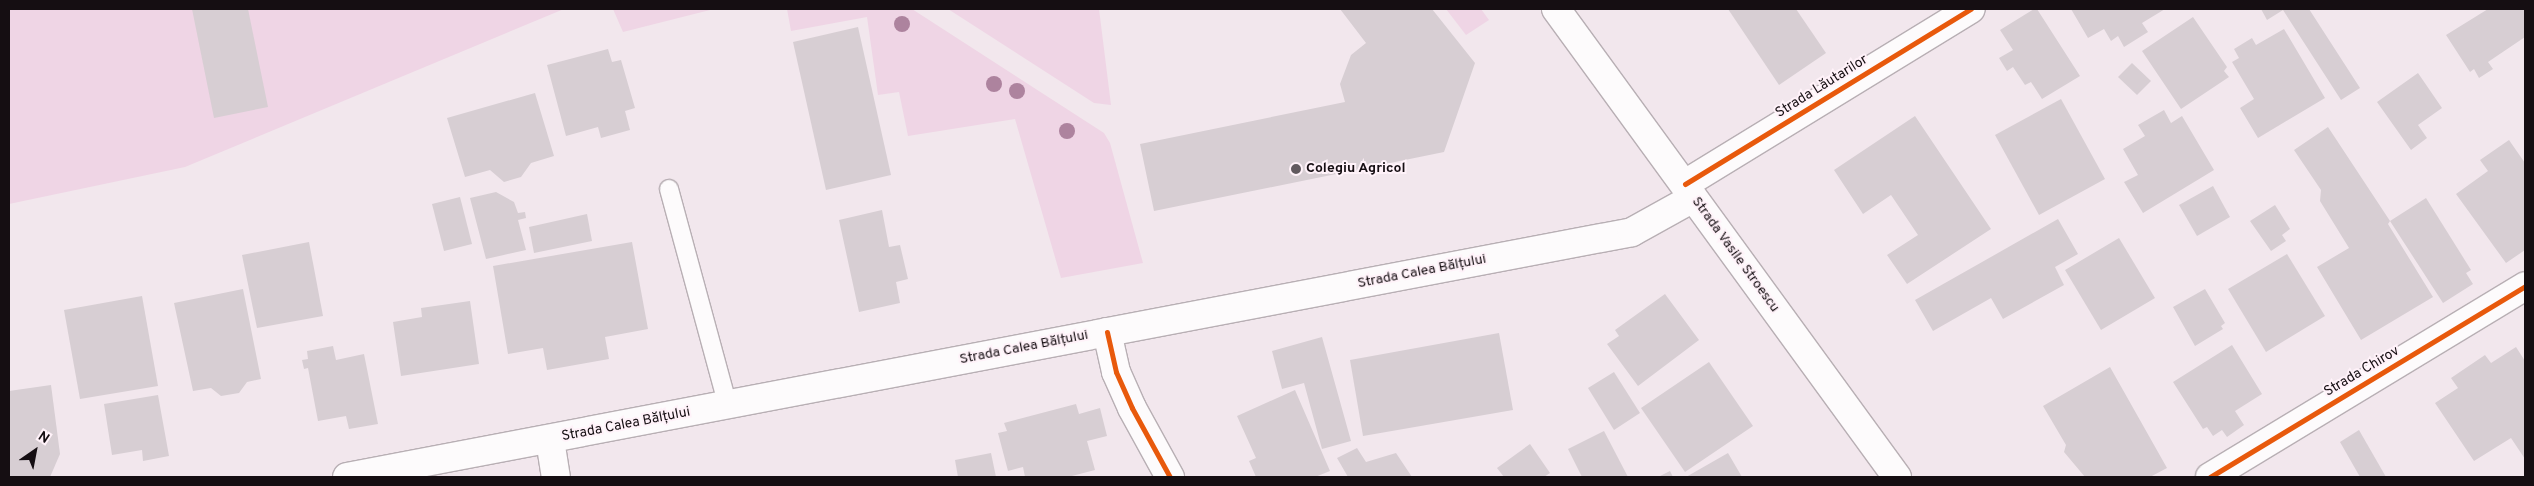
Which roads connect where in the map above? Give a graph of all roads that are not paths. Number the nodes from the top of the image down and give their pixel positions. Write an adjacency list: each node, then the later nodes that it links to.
1 (1556, 9): 4 (main road, Strada Vasile Stroescu)
2 (1971, 9): 4 (main road, Strada Lăutarilor)
3 (669, 189): 7 (lane)
4 (1689, 191): 6 (main road, Strada Calea Bălțului); 12 (main road, Strada Vasile Stroescu)
5 (2525, 286): 13 (main road, Strada Chirov)
6 (1107, 332): 7 (main road, Strada Calea Bălțului); 11 (main road)
7 (728, 406): 8 (main road, Strada Calea Bălțului)
8 (550, 440): 9 (main road, Strada Calea Bălțului); 10 (main road)
9 (347, 477)
10 (556, 477)
11 (1170, 477)
12 (1897, 477)
13 (2210, 477)

